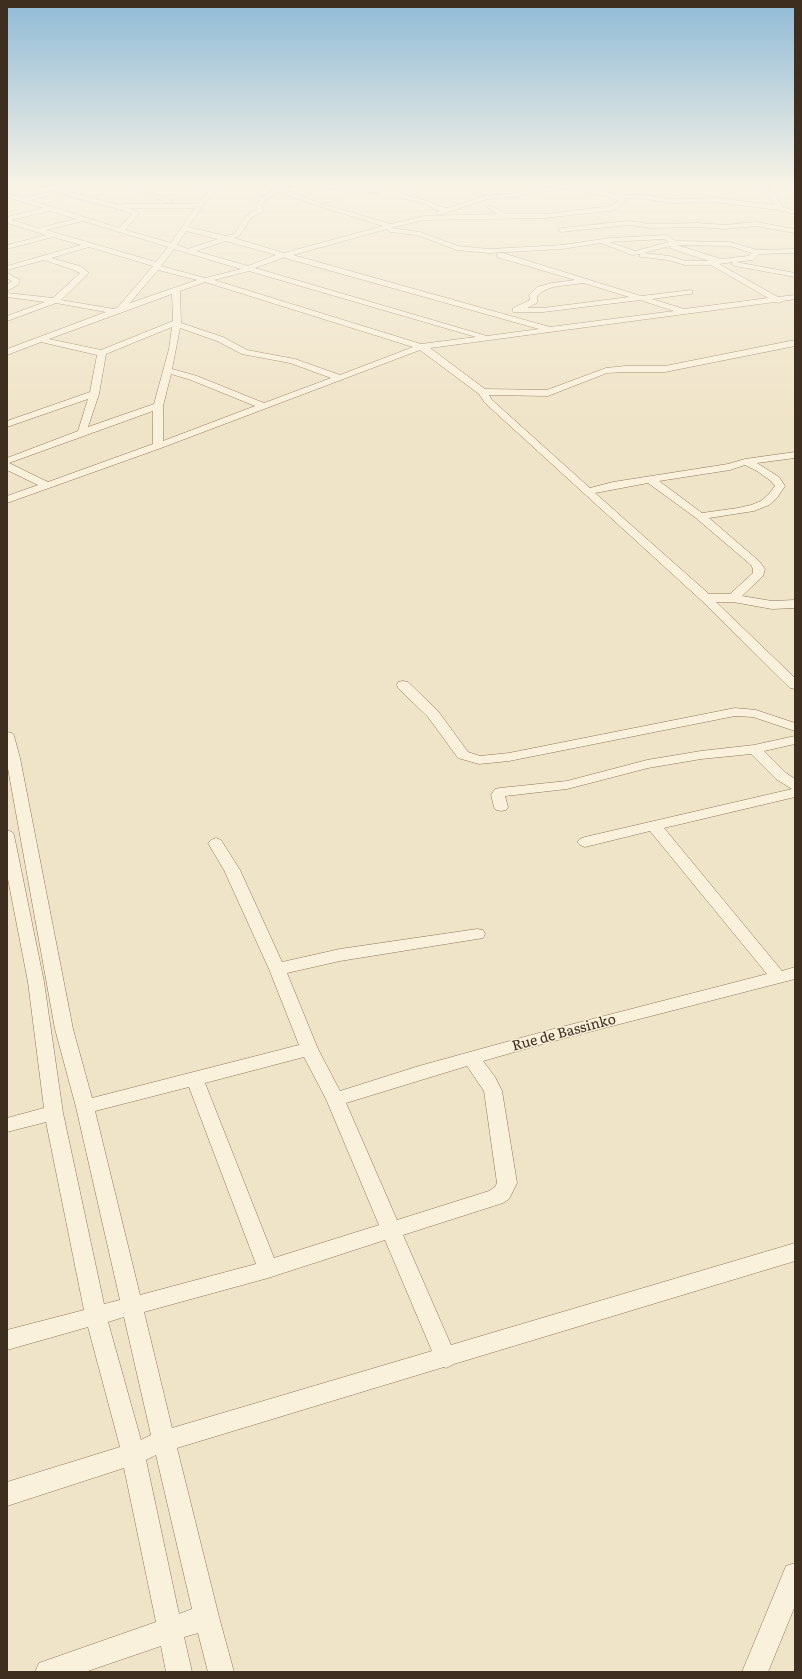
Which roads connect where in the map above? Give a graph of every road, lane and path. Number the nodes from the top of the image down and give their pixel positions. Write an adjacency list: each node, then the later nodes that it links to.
1 (21, 264): 11 (street)
2 (65, 264): 24 (street)
3 (152, 264): 10 (street)
4 (239, 264): 12 (street)
5 (257, 264): 12 (street)
6 (319, 264): 32 (street)
7 (531, 264): 16 (street)
8 (713, 264): 23 (street)
9 (742, 264): 14 (street)
10 (157, 266): 15 (street); 27 (street)
11 (7, 268)
12 (251, 268): 15 (street); 36 (street)
13 (7, 275): 17 (street)
14 (795, 275)
15 (205, 280): 18 (street); 39 (street)
16 (586, 282): 22 (street); 28 (street)
17 (7, 289)
18 (176, 290): 27 (street); 34 (street)
19 (689, 292): 22 (street)
20 (7, 295): 24 (street)
21 (795, 297): 23 (street)
22 (642, 298): 28 (street); 30 (street)
23 (776, 300): 26 (street); 29 (street)
24 (55, 301): 27 (street); 33 (street)
25 (795, 304): 26 (street)
26 (785, 305): 31 (street)
27 (118, 310): 37 (street)
28 (516, 310): 32 (street)
29 (698, 310): 30 (street); 31 (street)
30 (687, 312): 35 (street)
31 (707, 315): 39 (street)
32 (505, 316): 35 (street)
33 (7, 319)
34 (176, 323): 41 (street); 42 (street); 43 (street)
35 (553, 329): 36 (street)
36 (489, 338): 39 (street)
37 (42, 340): 40 (street); 41 (street)
38 (795, 343): 45 (street)
39 (426, 349): 43 (street); 45 (street)
40 (7, 352)
41 (102, 353): 46 (street)
42 (167, 370): 47 (street); 48 (street)
43 (341, 378): 48 (street)
44 (325, 392): 51 (street)
45 (483, 392): 58 (street)
46 (94, 394): 49 (street); 50 (street)
47 (158, 406): 50 (street); 51 (street)
48 (263, 406): 51 (street)
49 (7, 424)
50 (82, 433): 53 (street)
51 (158, 446): 57 (street)
52 (795, 455): 54 (street)
53 (7, 461)
54 (745, 462): 56 (street); 60 (street)
55 (7, 466): 57 (street)
56 (650, 479): 58 (street); 60 (street)
57 (46, 485): 59 (street)
58 (589, 491): 61 (street)
59 (7, 500)
60 (700, 516): 62 (street)
61 (706, 598): 62 (street); 65 (street)
62 (733, 598): 63 (street)
63 (795, 604)
64 (403, 685): 66 (street)
65 (795, 685)
66 (795, 727)
67 (7, 736): 85 (street)
68 (795, 740): 69 (street)
69 (754, 749): 70 (street); 72 (street)
70 (795, 786)
71 (795, 793): 73 (street)
72 (501, 808)
73 (654, 826): 75 (street); 80 (street)
74 (7, 835): 86 (street)
75 (585, 842)
76 (216, 843): 78 (street)
77 (477, 934): 78 (street)
78 (277, 969): 81 (street)
79 (795, 973): 80 (street, Rue de Bassinko)
80 (778, 977): 82 (street, Rue de Bassinko)
81 (309, 1049): 83 (street); 84 (street)
82 (471, 1058): 84 (street, Rue de Bassinko); 88 (street)
83 (195, 1078): 85 (street); 90 (street)
84 (335, 1099): 88 (street)
85 (86, 1106): 91 (street)
86 (54, 1112): 87 (street); 92 (street)
87 (7, 1125)
88 (391, 1231): 90 (street); 94 (street)
89 (795, 1252): 94 (street)
90 (268, 1269): 91 (street)
91 (132, 1306): 92 (street); 95 (street)
92 (96, 1316): 93 (street); 96 (street)
93 (7, 1340)
94 (446, 1358): 95 (street)
95 (164, 1441): 96 (street); 99 (street)
96 (134, 1454): 97 (street); 100 (street)
97 (7, 1494)
98 (795, 1574): 104 (street)
99 (206, 1617): 100 (street); 103 (street)
100 (169, 1629): 101 (street); 102 (street)
101 (48, 1672)
102 (179, 1672)
103 (222, 1672)
104 (755, 1672)

